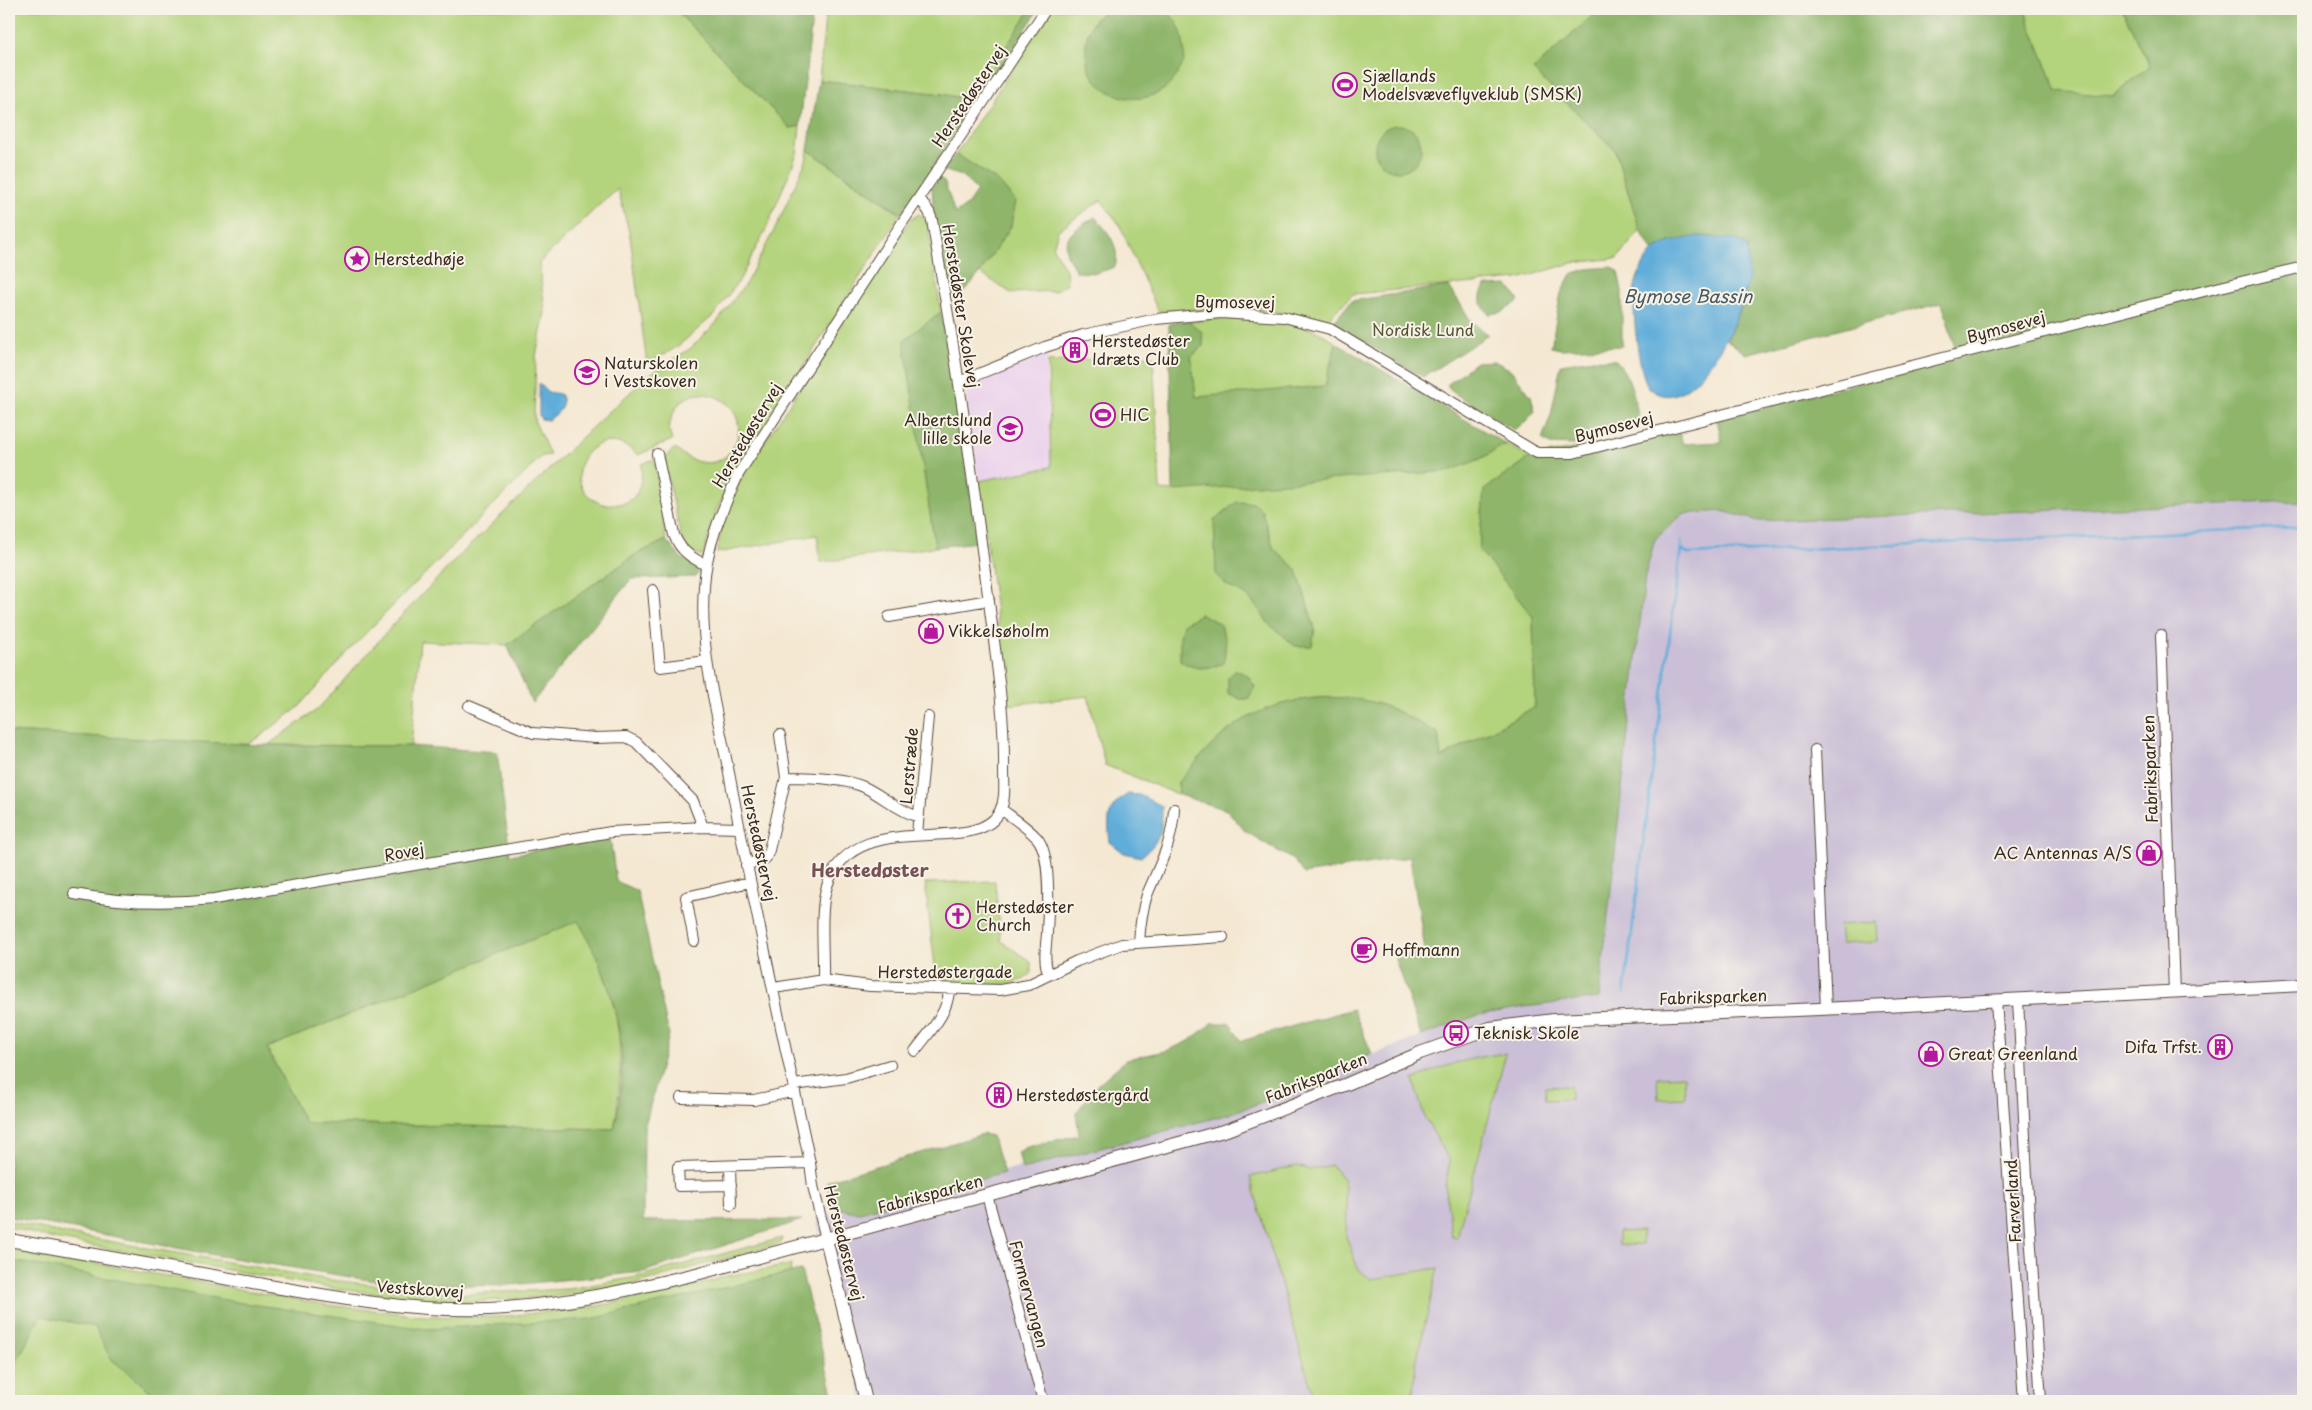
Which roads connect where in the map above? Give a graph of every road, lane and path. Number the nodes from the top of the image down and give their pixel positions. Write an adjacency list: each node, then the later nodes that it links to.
1 (1046, 9): 2 (street, Herstedøstervej)
2 (920, 199): 4 (street, Herstedøster Skolevej); 6 (street, Herstedøstervej)
3 (2303, 267): 4 (street, Bymosevej)
4 (959, 382): 8 (street, Herstedøster Skolevej)
5 (657, 454): 6 (street)
6 (706, 565): 11 (street, Herstedøstervej)
7 (653, 590): 11 (street)
8 (988, 600): 9 (street); 17 (street, Herstedøster Skolevej)
9 (889, 617)
10 (2161, 635): 34 (street, Fabriksparken)
11 (707, 661): 21 (street, Herstedøstervej)
12 (470, 706): 20 (street)
13 (928, 717): 19 (street, Lerstræde)
14 (780, 736): 16 (street)
15 (1815, 750): 37 (street)
16 (786, 777): 19 (street, Lerstræde); 23 (street)
17 (1001, 809): 22 (street); 29 (street)
18 (1174, 809): 28 (street)
19 (919, 817): 22 (street, Lerstræde)
20 (702, 827): 21 (street, Rovej); 25 (street, Rovej)
21 (739, 828): 23 (street, Herstedøstervej)
22 (917, 834): 30 (street)
23 (746, 865): 24 (street, Herstedøstervej)
24 (750, 882): 27 (street); 32 (street, Herstedøstervej)
25 (74, 894)
26 (1223, 937): 28 (street, Herstedøstergade)
27 (694, 941)
28 (1138, 942): 29 (street, Herstedøstergade)
29 (1049, 975): 33 (street, Herstedøstergade)
30 (823, 980): 32 (street, Herstedøstergade); 33 (street, Herstedøstergade)
31 (2303, 985): 34 (street, Fabriksparken)
32 (774, 988): 40 (street, Herstedøstervej)
33 (949, 990): 38 (street)
34 (2174, 992): 35 (street, Fabriksparken)
35 (2018, 1000): 36 (street, Fabriksparken); 42 (street, Farverland)
36 (1996, 1001): 37 (street, Fabriksparken); 43 (street, Farverland)
37 (1826, 1008): 47 (street, Fabriksparken)
38 (915, 1051)
39 (890, 1065): 40 (street)
40 (795, 1088): 41 (street); 44 (street, Herstedøstervej)
41 (681, 1098)
42 (2026, 1151): 43 (street); 51 (street, Farverland)
43 (2007, 1152): 52 (street, Farverland)
44 (810, 1163): 45 (street); 49 (street, Herstedøstervej)
45 (730, 1166): 46 (street); 46 (street)
46 (731, 1185): 48 (street)
47 (987, 1195): 49 (street, Fabriksparken); 56 (street, Formervangen)
48 (731, 1205)
49 (826, 1239): 50 (street, Vestskovvej); 55 (street, Herstedøstervej)
50 (9, 1240)
51 (2035, 1304): 52 (street); 53 (street, Farverland)
52 (2018, 1306): 54 (street, Farverland)
53 (2037, 1337): 54 (street); 58 (street, Farverland)
54 (2020, 1338): 57 (street, Farverland)
55 (866, 1401)
56 (1042, 1401)
57 (2024, 1401)
58 (2042, 1401)

